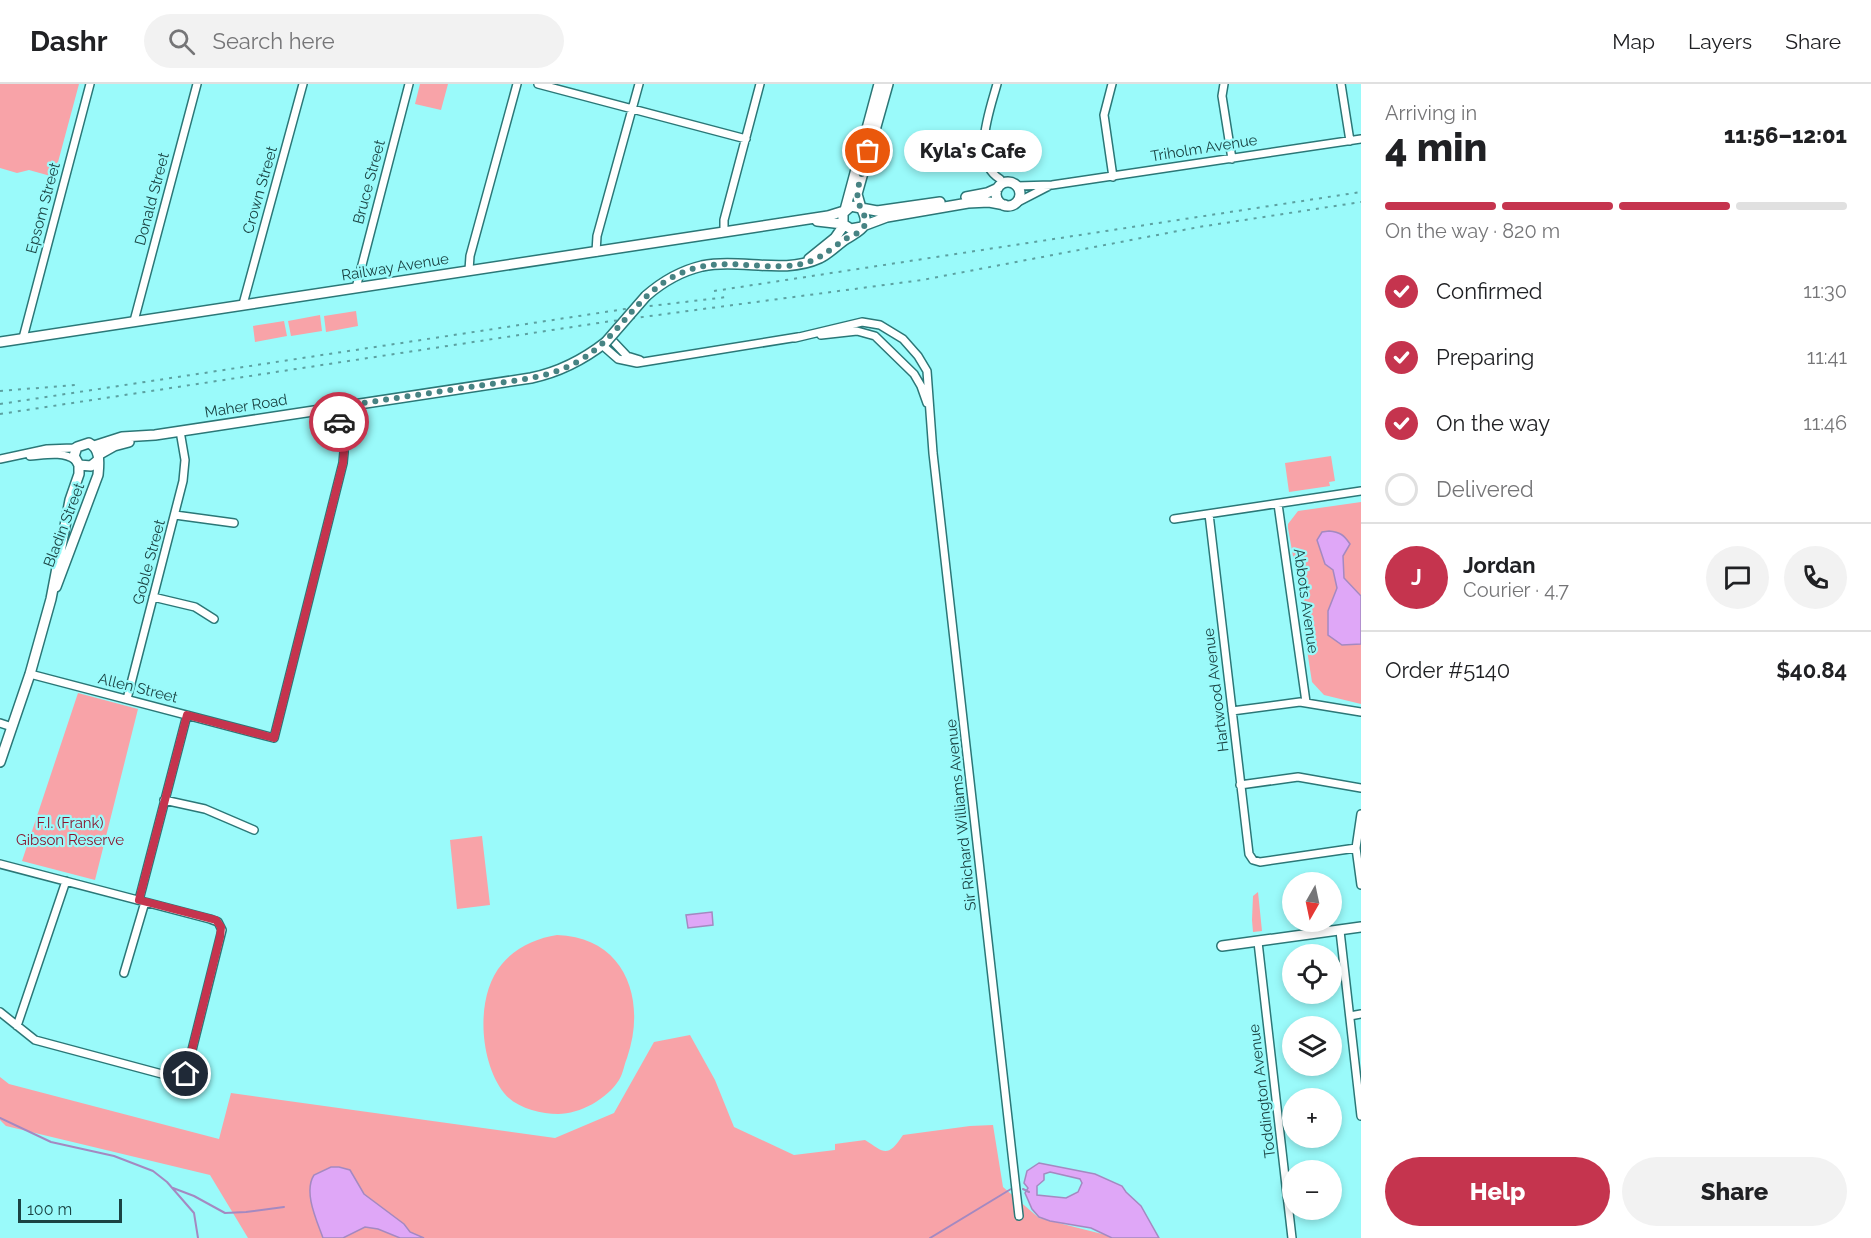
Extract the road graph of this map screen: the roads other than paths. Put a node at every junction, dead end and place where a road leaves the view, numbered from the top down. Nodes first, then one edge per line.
1 (90, 84) edge
2 (197, 84) edge
3 (303, 84) edge
4 (409, 84) edge
5 (517, 84) edge
6 (538, 84) edge
7 (639, 84) edge
8 (760, 84) edge
9 (997, 84) edge
10 (1112, 84) edge
11 (1224, 84) edge
12 (1341, 84) edge
13 (883, 85) edge
14 (632, 110) junction
15 (746, 139) junction
16 (1361, 139) edge
17 (1350, 141) junction
18 (864, 152) junction
19 (1232, 159) junction
20 (1113, 177) junction
21 (999, 184) junction
22 (1052, 185) junction
23 (1016, 186) junction
24 (1010, 205) junction
25 (861, 208) junction
26 (845, 211) junction
27 (794, 221) junction
28 (844, 225) junction
29 (863, 227) junction
30 (724, 232) junction
31 (596, 252) junction
32 (805, 262) junction
33 (469, 270) junction
34 (356, 288) junction
35 (243, 304) junction
36 (134, 321) junction
37 (23, 338) junction
38 (795, 338) junction
39 (607, 341) junction
40 (0, 342) edge
41 (908, 344) junction
42 (896, 355) junction
43 (652, 360) junction
44 (337, 407) junction
45 (929, 411) junction
46 (180, 431) junction
47 (77, 447) junction
48 (97, 454) junction
49 (19, 456) junction
50 (0, 459) edge
51 (77, 463) junction
52 (1361, 491) edge
53 (1278, 504) junction
54 (1209, 514) junction
55 (175, 515) junction
56 (1174, 519) dead end
57 (234, 523) dead end
58 (153, 597) junction
59 (51, 599) junction
60 (214, 620) dead end
61 (30, 674) junction
62 (127, 699) junction
63 (1306, 702) junction
64 (1232, 711) junction
65 (1361, 712) edge
66 (187, 715) junction
67 (0, 723) edge
68 (12, 727) junction
69 (0, 762) edge
70 (1240, 785) junction
71 (1361, 788) edge
72 (164, 800) junction
73 (1361, 814) edge
74 (254, 830) dead end
75 (1356, 848) junction
76 (0, 864) edge
77 (66, 881) junction
78 (1361, 885) edge
79 (142, 901) junction
80 (1361, 927) edge
81 (1342, 931) edge
82 (1333, 932) edge
83 (1340, 932) edge
84 (1258, 942) junction
85 (1222, 946) dead end
86 (124, 973) dead end
87 (0, 1012) edge
88 (1361, 1014) edge
89 (1350, 1016) junction
90 (17, 1026) junction
91 (1360, 1097) edge
92 (1361, 1116) edge
93 (1019, 1216) dead end
94 (1292, 1238) edge

1 - 37 street, Epsom Street
2 - 36 street, Donald Street
3 - 35 street, Crown Street
4 - 34 street, Bruce Street
5 - 33 street
6 - 14 street
7 - 14 street
8 - 15 street
9 - 21 street
10 - 20 street
11 - 19 street
12 - 17 street
13 - 18 street
14 - 15 street
14 - 31 street
15 - 30 street
16 - 17 street, Triholm Avenue
17 - 19 street, Triholm Avenue
18 - 25 street
18 - 26 street
19 - 20 street, Triholm Avenue
20 - 22 street, Triholm Avenue
21 - 23 street
21 - 24 street
21 - 25 street
22 - 23 street, Triholm Avenue
22 - 24 street, Triholm Avenue
23 - 24 street
24 - 29 street
25 - 26 street
25 - 29 street
26 - 27 street, Railway Avenue
26 - 28 street
27 - 28 street, Railway Avenue
27 - 30 street, Railway Avenue
28 - 29 street
28 - 32 street
29 - 32 street, Maher Road
30 - 31 street, Railway Avenue
31 - 33 street, Railway Avenue
32 - 39 street, Maher Road, bridge
33 - 34 street, Railway Avenue
34 - 35 street, Railway Avenue
35 - 36 street, Railway Avenue
36 - 37 street, Railway Avenue
37 - 40 street, Railway Avenue
38 - 41 street, Sir Richard Williams Avenue
38 - 42 street, Sir Richard Williams Avenue
38 - 43 street, Sir Richard Williams Avenue
39 - 43 street, Sir Richard Williams Avenue
39 - 43 street, Sir Richard Williams Avenue
39 - 44 street, Maher Road
41 - 42 street
41 - 45 street, Sir Richard Williams Avenue
42 - 45 street, Sir Richard Williams Avenue
44 - 46 street, Maher Road
44 - 66 street, Allen Street
45 - 93 street, Sir Richard Williams Avenue
46 - 48 street, Maher Road
46 - 55 street, Goble Street
47 - 48 street
47 - 49 street
47 - 51 street
48 - 51 street
48 - 59 street, Bladin Street
49 - 50 street
49 - 51 street
51 - 59 street, Bladin Street
52 - 53 street
53 - 54 street
53 - 63 street, Abbots Avenue
54 - 56 street
54 - 64 street, Hartwood Avenue
55 - 57 street
55 - 58 street, Goble Street
58 - 60 street
58 - 62 street, Goble Street
59 - 61 street, Bladin Street
61 - 62 street, Allen Street
61 - 68 street, Bladin Street
62 - 66 street, Allen Street
63 - 64 street
63 - 65 street
64 - 70 street, Hartwood Avenue
66 - 72 street
67 - 68 street
68 - 69 street, Bladin Street
70 - 71 street
70 - 75 street, Hartwood Avenue
72 - 74 street
72 - 79 street
73 - 75 street
75 - 78 street
76 - 77 street
77 - 79 street
77 - 90 street
79 - 86 street
79 - 90 street
80 - 81 street
82 - 84 street
83 - 89 street
84 - 85 street
84 - 94 street, Toddington Avenue
87 - 90 street
88 - 89 street
89 - 91 street
91 - 92 street

